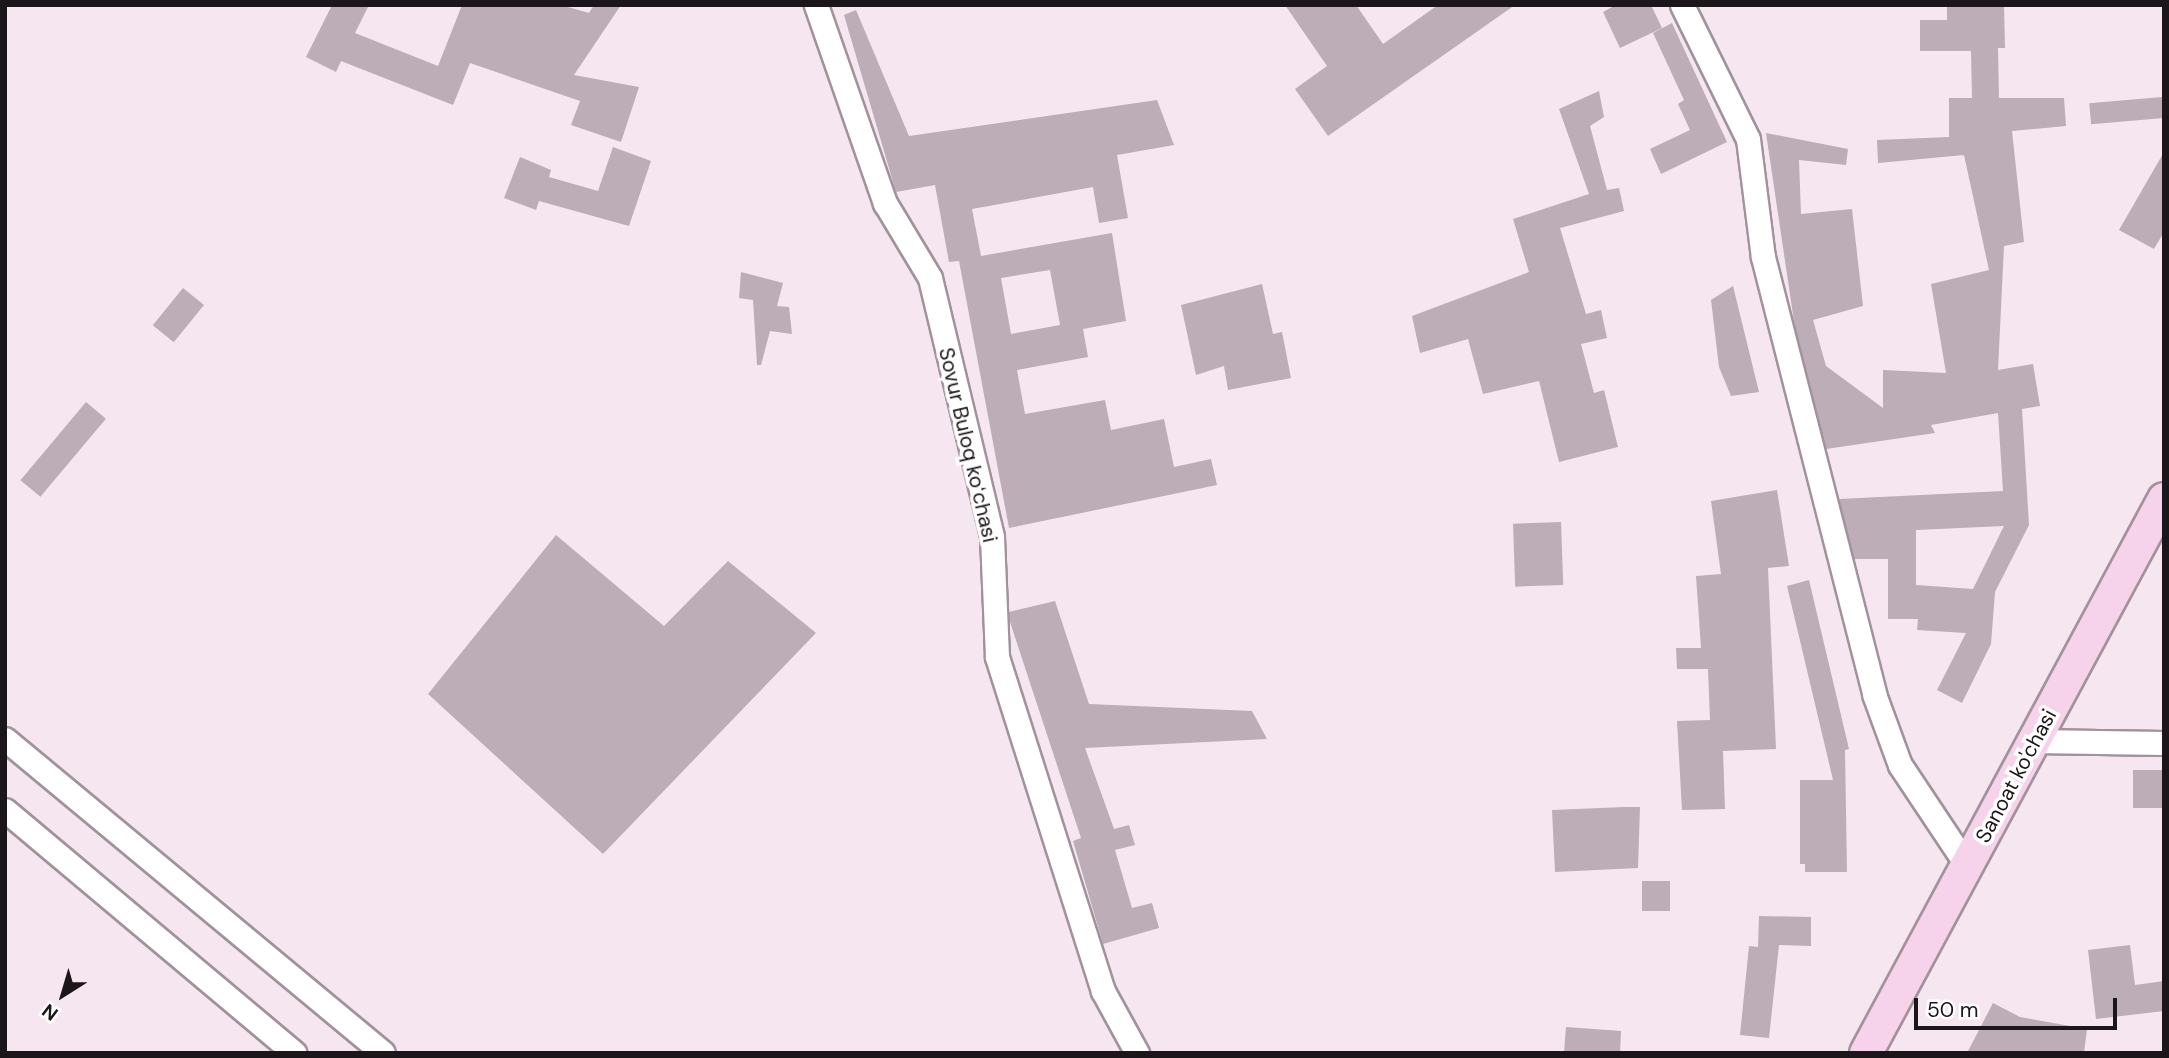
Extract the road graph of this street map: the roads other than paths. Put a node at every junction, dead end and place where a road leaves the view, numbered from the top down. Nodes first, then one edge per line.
1 (816, 5) edge
2 (1682, 5) edge
3 (2164, 499) edge
4 (5, 739) edge
5 (2034, 741) junction
6 (2164, 743) edge
7 (5, 810) edge
8 (1968, 867) junction
9 (295, 1053) edge
10 (383, 1053) edge
11 (1137, 1053) edge
12 (1866, 1053) edge

1 - 11 street, Sovur Buloq koʻchasi
2 - 8 street
3 - 5 main road, Sanoat ko'chasi
4 - 10 street
5 - 6 street
5 - 8 main road, Sanoat ko'chasi
7 - 9 street
8 - 12 main road, Sanoat ko'chasi

